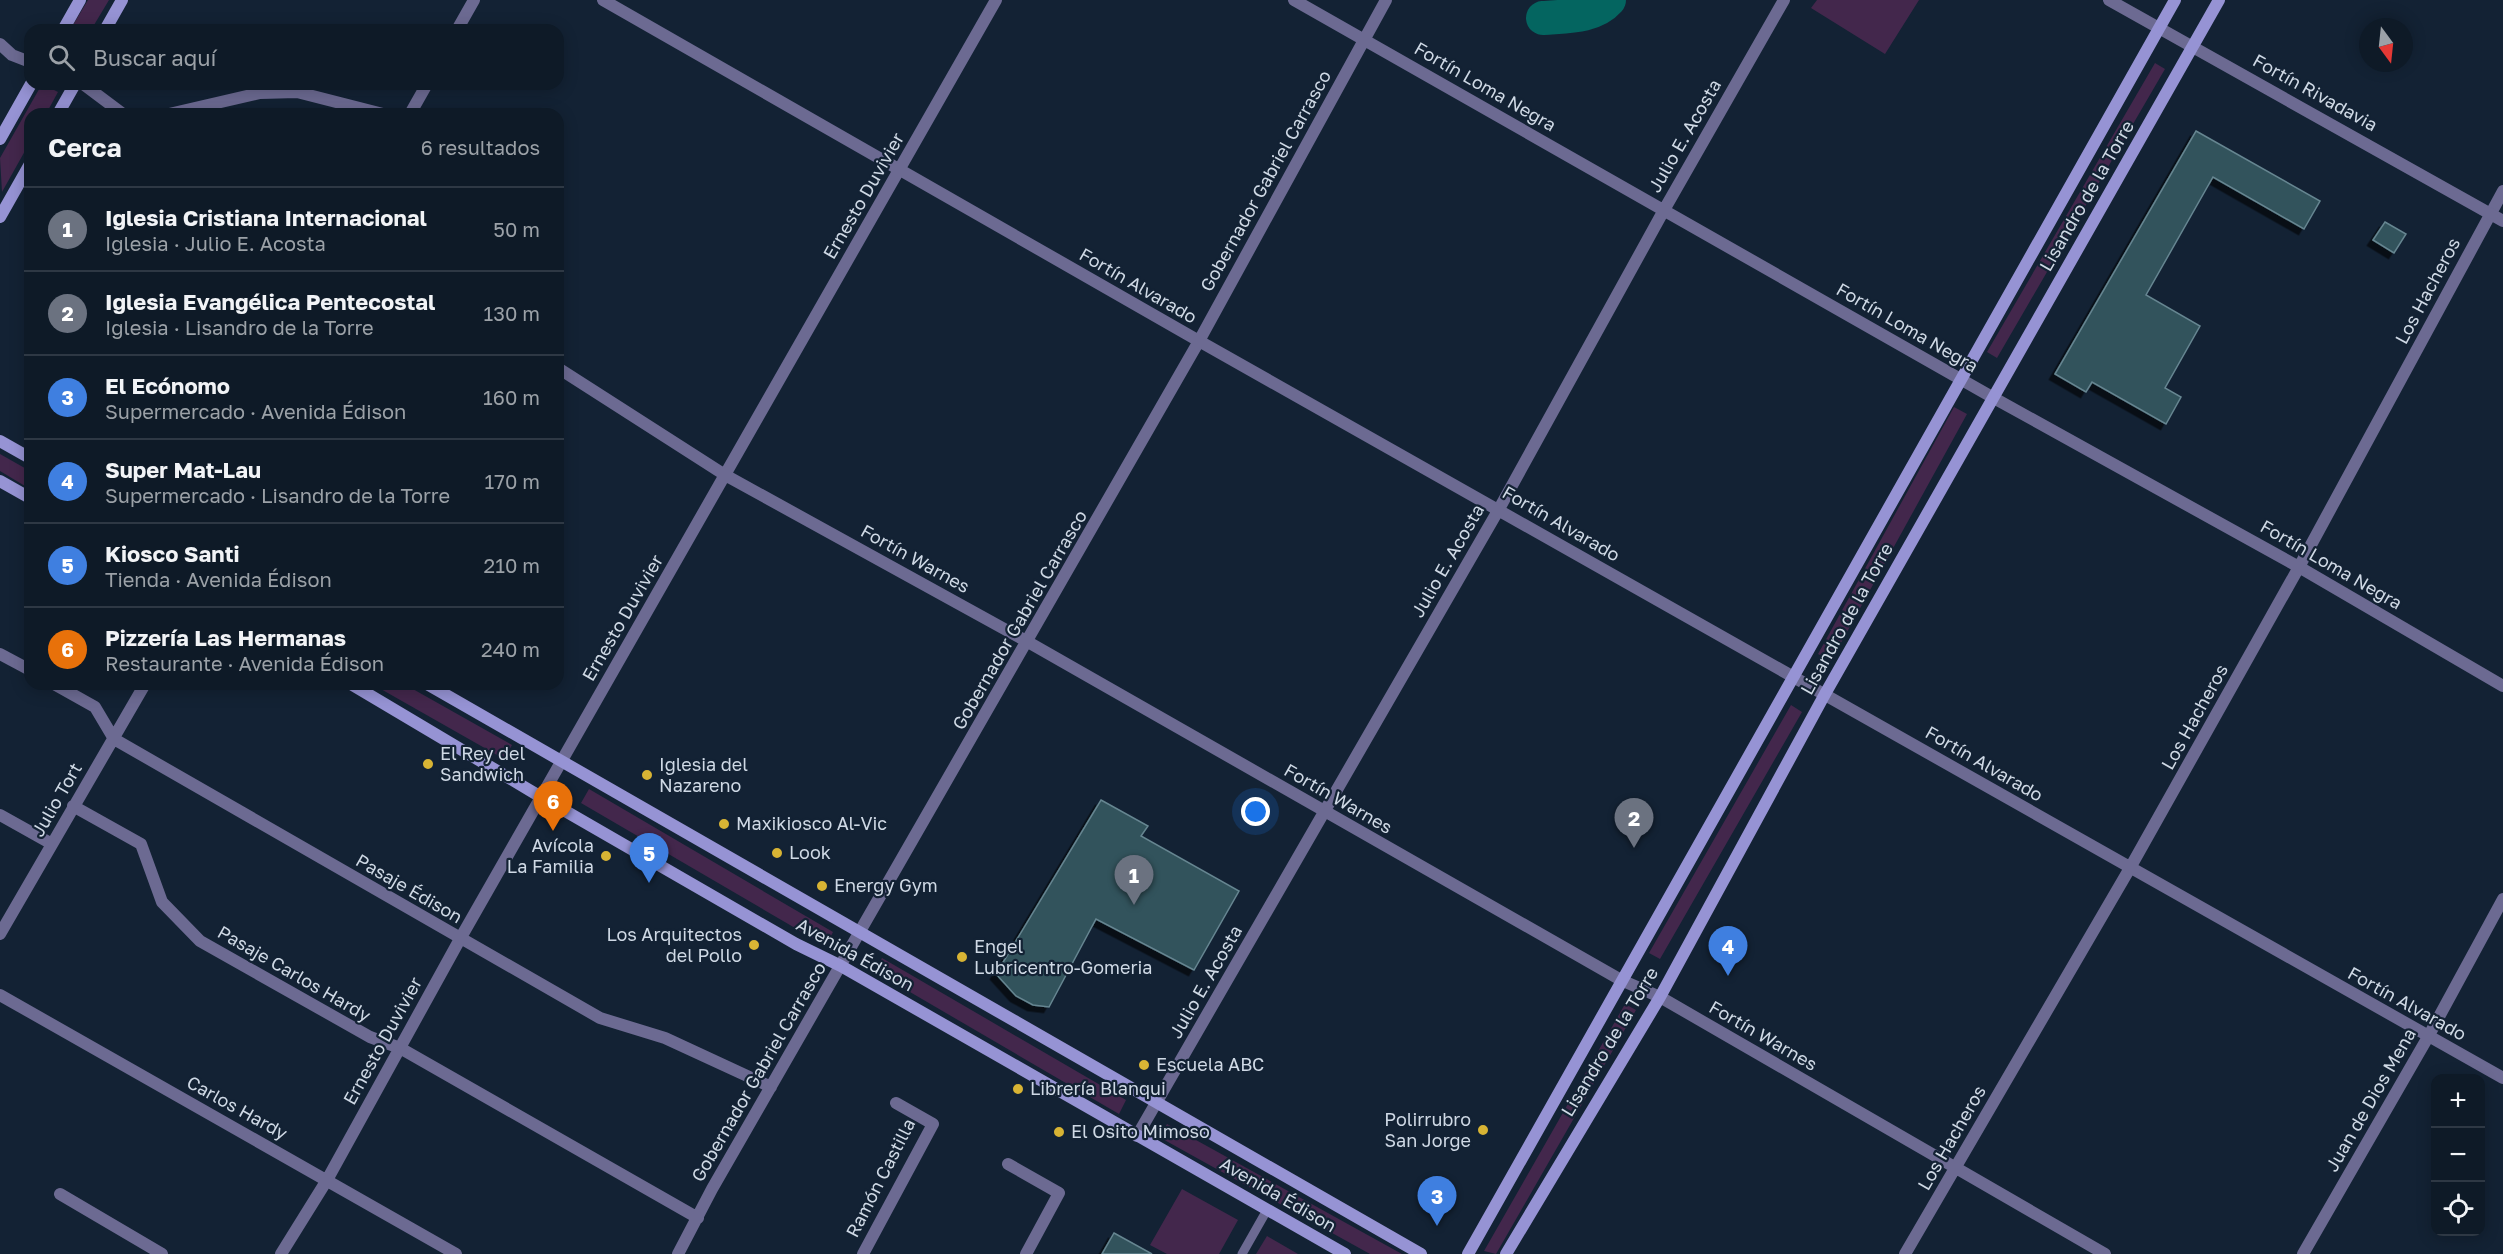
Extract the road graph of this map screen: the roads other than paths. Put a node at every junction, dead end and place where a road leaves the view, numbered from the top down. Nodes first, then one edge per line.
1 (80, 0) edge
2 (122, 0) edge
3 (474, 0) edge
4 (996, 0) edge
5 (1294, 0) edge
6 (1386, 0) edge
7 (1784, 0) edge
8 (2109, 0) edge
9 (2175, 0) edge
10 (2218, 0) edge
11 (611, 2) edge
12 (66, 24) edge
13 (108, 24) edge
14 (460, 24) edge
15 (2158, 29) junction
16 (1364, 39) junction
17 (0, 44) edge
18 (2193, 46) junction
19 (24, 60) edge
20 (28, 90) edge
21 (72, 90) edge
22 (91, 90) edge
23 (424, 90) edge
24 (61, 108) edge
25 (115, 108) edge
26 (195, 108) edge
27 (360, 108) edge
28 (413, 108) edge
29 (0, 139) edge
30 (901, 170) junction
31 (24, 175) edge
32 (2503, 191) edge
33 (1664, 210) junction
34 (2490, 214) junction
35 (1, 215) edge
36 (2503, 221) edge
37 (1199, 341) junction
38 (564, 372) edge
39 (1960, 379) junction
40 (1992, 397) junction
41 (0, 441) edge
42 (24, 455) edge
43 (725, 475) junction
44 (0, 481) edge
45 (24, 495) edge
46 (1499, 509) junction
47 (2300, 567) junction
48 (1028, 642) junction
49 (0, 654) edge
50 (24, 667) edge
51 (1794, 676) junction
52 (2503, 686) edge
53 (65, 690) edge
54 (142, 690) edge
55 (361, 690) edge
56 (438, 690) edge
57 (1825, 694) junction
58 (114, 739) junction
59 (563, 760) junction
60 (541, 797) junction
61 (73, 806) junction
62 (1324, 812) junction
63 (0, 815) edge
64 (52, 844) junction
65 (2130, 868) junction
66 (2503, 899) edge
67 (0, 934) edge
68 (861, 934) junction
69 (460, 939) junction
70 (841, 966) junction
71 (1621, 980) junction
72 (0, 995) edge
73 (1660, 996) junction
74 (2428, 1037) junction
75 (400, 1048) junction
76 (2503, 1078) edge
77 (771, 1087) junction
78 (1158, 1102) junction
79 (896, 1103) dead end
80 (1137, 1136) junction
81 (1008, 1164) dead end
82 (1954, 1168) junction
83 (327, 1180) junction
84 (60, 1194) dead end
85 (1267, 1210) junction
86 (698, 1218) junction
87 (162, 1254) edge
88 (281, 1254) edge
89 (456, 1254) edge
90 (678, 1254) edge
91 (863, 1254) edge
92 (1026, 1254) edge
93 (1242, 1254) edge
94 (1345, 1254) edge
95 (1421, 1254) edge
96 (1468, 1254) edge
97 (1506, 1254) edge
98 (1905, 1254) edge
99 (2104, 1254) edge
100 (2303, 1254) edge

1 - 12 main road
2 - 13 main road
3 - 14 street
4 - 30 street, Ernesto Duvivier
5 - 16 street, Fortín Loma Negra
6 - 16 street, Gobernador Gabriel Carrasco
7 - 33 street, Julio E. Acosta
8 - 15 street, Fortín Rivadavia
9 - 15 main road, Lisandro de la Torre
10 - 18 main road, Lisandro de la Torre
11 - 30 street, Fortín Alvarado
15 - 18 street, Fortín Rivadavia
15 - 39 main road, Lisandro de la Torre
16 - 33 street, Fortín Loma Negra
16 - 37 street, Gobernador Gabriel Carrasco
17 - 19 street
18 - 34 street, Fortín Rivadavia
18 - 40 main road, Lisandro de la Torre
20 - 29 main road
21 - 24 main road
22 - 25 street
23 - 28 street
26 - 27 street
30 - 37 street, Fortín Alvarado
30 - 43 street, Ernesto Duvivier
31 - 35 main road
32 - 34 street, Los Hacheros
33 - 39 street, Fortín Loma Negra
33 - 46 street, Julio E. Acosta
34 - 36 street, Fortín Rivadavia
34 - 47 street, Los Hacheros
37 - 46 street, Fortín Alvarado
37 - 48 street, Gobernador Gabriel Carrasco
38 - 43 street, Fortín Warnes
39 - 40 street, Fortín Loma Negra
39 - 51 main road, Lisandro de la Torre
40 - 47 street, Fortín Loma Negra
40 - 57 main road, Lisandro de la Torre
41 - 42 main road
43 - 48 street, Fortín Warnes
43 - 59 street, Ernesto Duvivier
44 - 45 main road
46 - 51 street, Fortín Alvarado
46 - 62 street, Julio E. Acosta
47 - 52 street, Fortín Loma Negra
47 - 65 street, Los Hacheros
48 - 62 street, Fortín Warnes
48 - 68 street, Gobernador Gabriel Carrasco
49 - 50 street
51 - 57 street, Fortín Alvarado
51 - 71 main road, Lisandro de la Torre
53 - 58 street, Pasaje Édison
54 - 58 street, Julio Tort
55 - 60 main road, Avenida Édison
56 - 59 main road, Avenida Édison
57 - 65 street, Fortín Alvarado
57 - 73 main road, Lisandro de la Torre
58 - 61 street, Julio Tort
58 - 69 street, Pasaje Édison
59 - 60 street, Ernesto Duvivier
59 - 68 main road, Avenida Édison
60 - 69 street, Ernesto Duvivier
60 - 70 main road, Avenida Édison
61 - 64 street, Julio Tort
61 - 75 street, Pasaje Carlos Hardy
62 - 71 street, Fortín Warnes
62 - 78 street, Julio E. Acosta
63 - 64 street
64 - 67 street, Julio Tort
65 - 74 street, Fortín Alvarado
65 - 82 street, Los Hacheros
66 - 74 street, Juan de Dios Mena
68 - 70 street, Gobernador Gabriel Carrasco
68 - 78 main road, Avenida Édison
69 - 75 street, Ernesto Duvivier
69 - 77 street, Pasaje Édison
70 - 77 street, Gobernador Gabriel Carrasco
70 - 80 main road, Avenida Édison
71 - 73 street, Fortín Warnes
71 - 96 main road, Lisandro de la Torre
72 - 83 street, Carlos Hardy
73 - 82 street, Fortín Warnes
73 - 97 main road, Lisandro de la Torre
74 - 76 street, Fortín Alvarado
74 - 100 street, Juan de Dios Mena
75 - 83 street, Ernesto Duvivier
75 - 86 street, Pasaje Carlos Hardy
77 - 86 street, Gobernador Gabriel Carrasco
78 - 80 street, Julio E. Acosta
78 - 95 main road, Avenida Édison
79 - 91 street, Ramón Castilla
80 - 85 main road, Avenida Édison
81 - 92 street
82 - 98 street, Los Hacheros
82 - 99 street, Fortín Warnes
83 - 88 street, Ernesto Duvivier
83 - 89 street, Carlos Hardy
84 - 87 street
85 - 93 lane
85 - 94 main road, Avenida Édison
86 - 90 street, Gobernador Gabriel Carrasco

